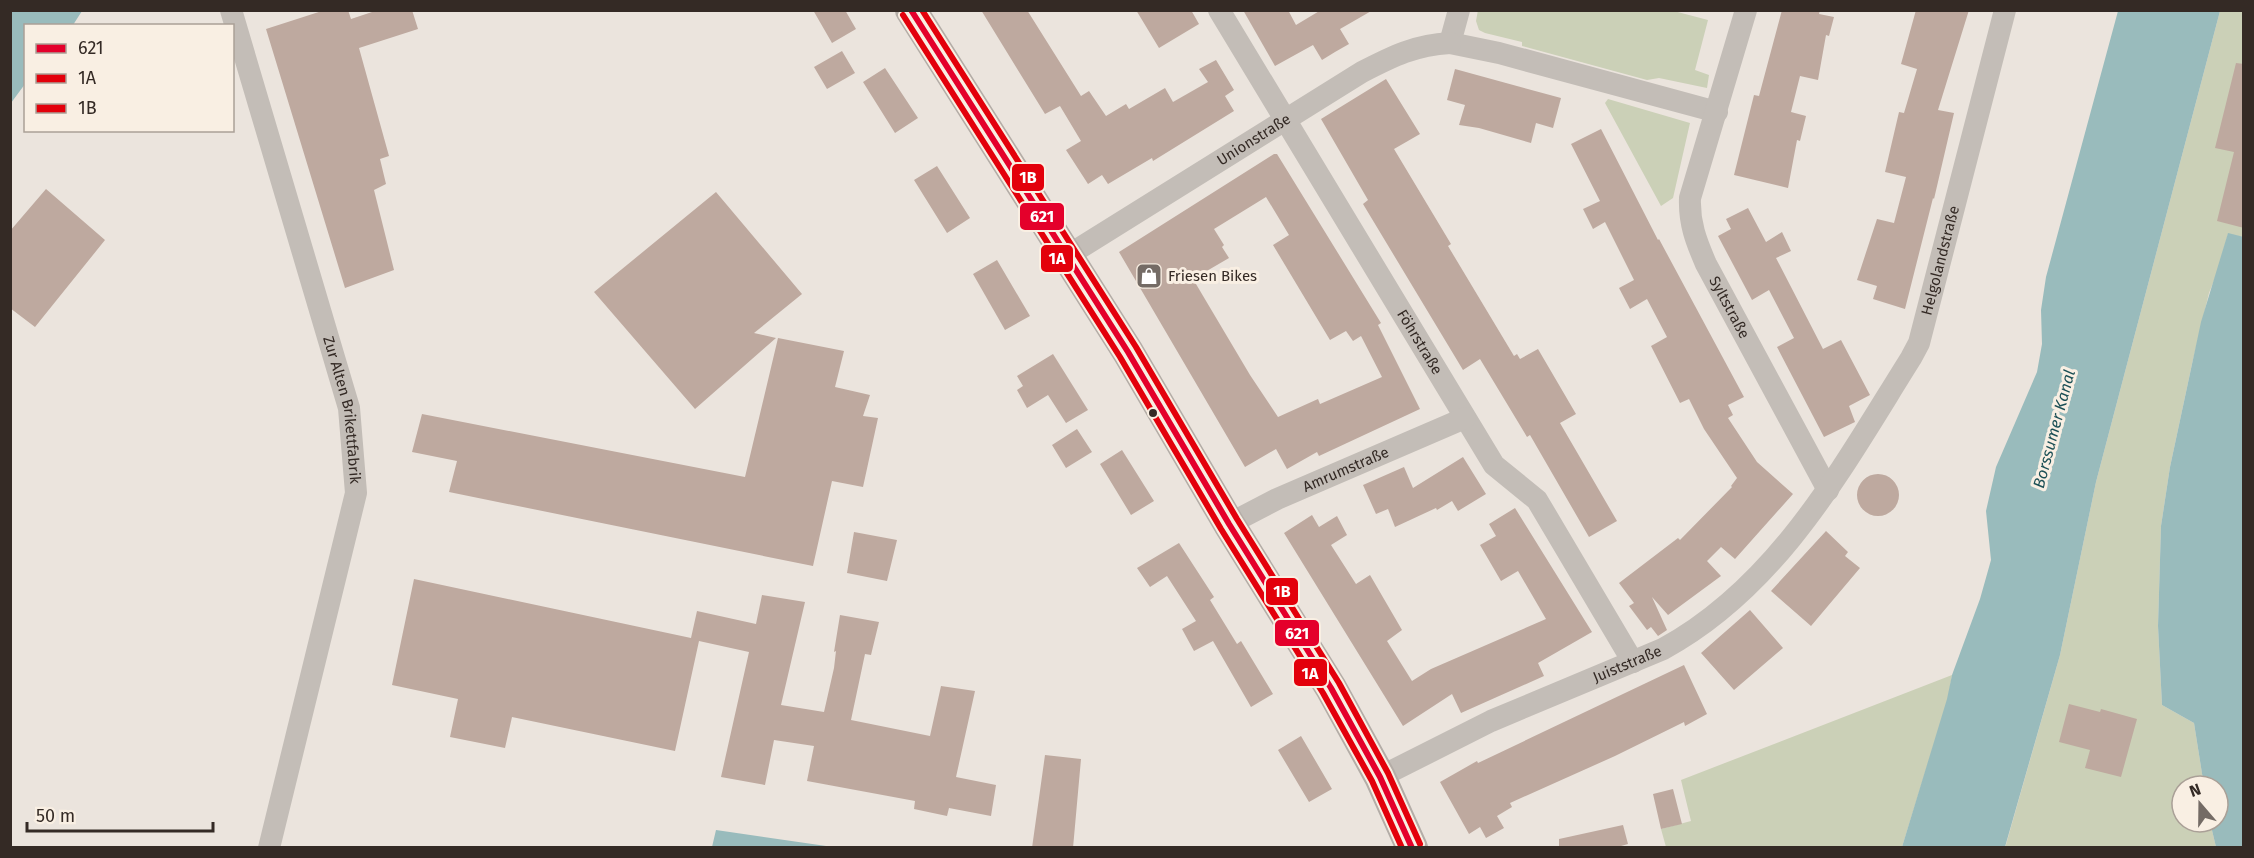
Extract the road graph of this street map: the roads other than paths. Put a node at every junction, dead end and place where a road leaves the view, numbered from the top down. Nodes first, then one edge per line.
1 (231, 10) edge
2 (911, 10) edge
3 (1219, 10) edge
4 (1459, 10) edge
5 (1746, 10) edge
6 (2005, 10) edge
7 (1450, 43) junction
8 (1717, 112) junction
9 (1283, 120) junction
10 (1067, 256) junction
11 (1465, 418) junction
12 (1828, 490) junction
13 (1229, 524) junction
14 (1634, 662) junction
15 (1380, 777) junction
16 (269, 848) edge
17 (1412, 848) edge

1 - 16 street, Zur Alten Brikettfabrik
2 - 10 main road
3 - 9 street, Föhrstraße
4 - 7 street
5 - 8 street, Syltstraße
6 - 12 street, Helgolandstraße
7 - 8 street, Unionstraße
7 - 9 street, Unionstraße
8 - 12 street, Syltstraße
9 - 10 street, Unionstraße
9 - 11 street, Föhrstraße
10 - 13 main road
11 - 13 street, Amrumstraße
11 - 14 street, Föhrstraße
12 - 14 street, Juiststraße
13 - 15 main road
14 - 15 street, Juiststraße
15 - 17 main road

